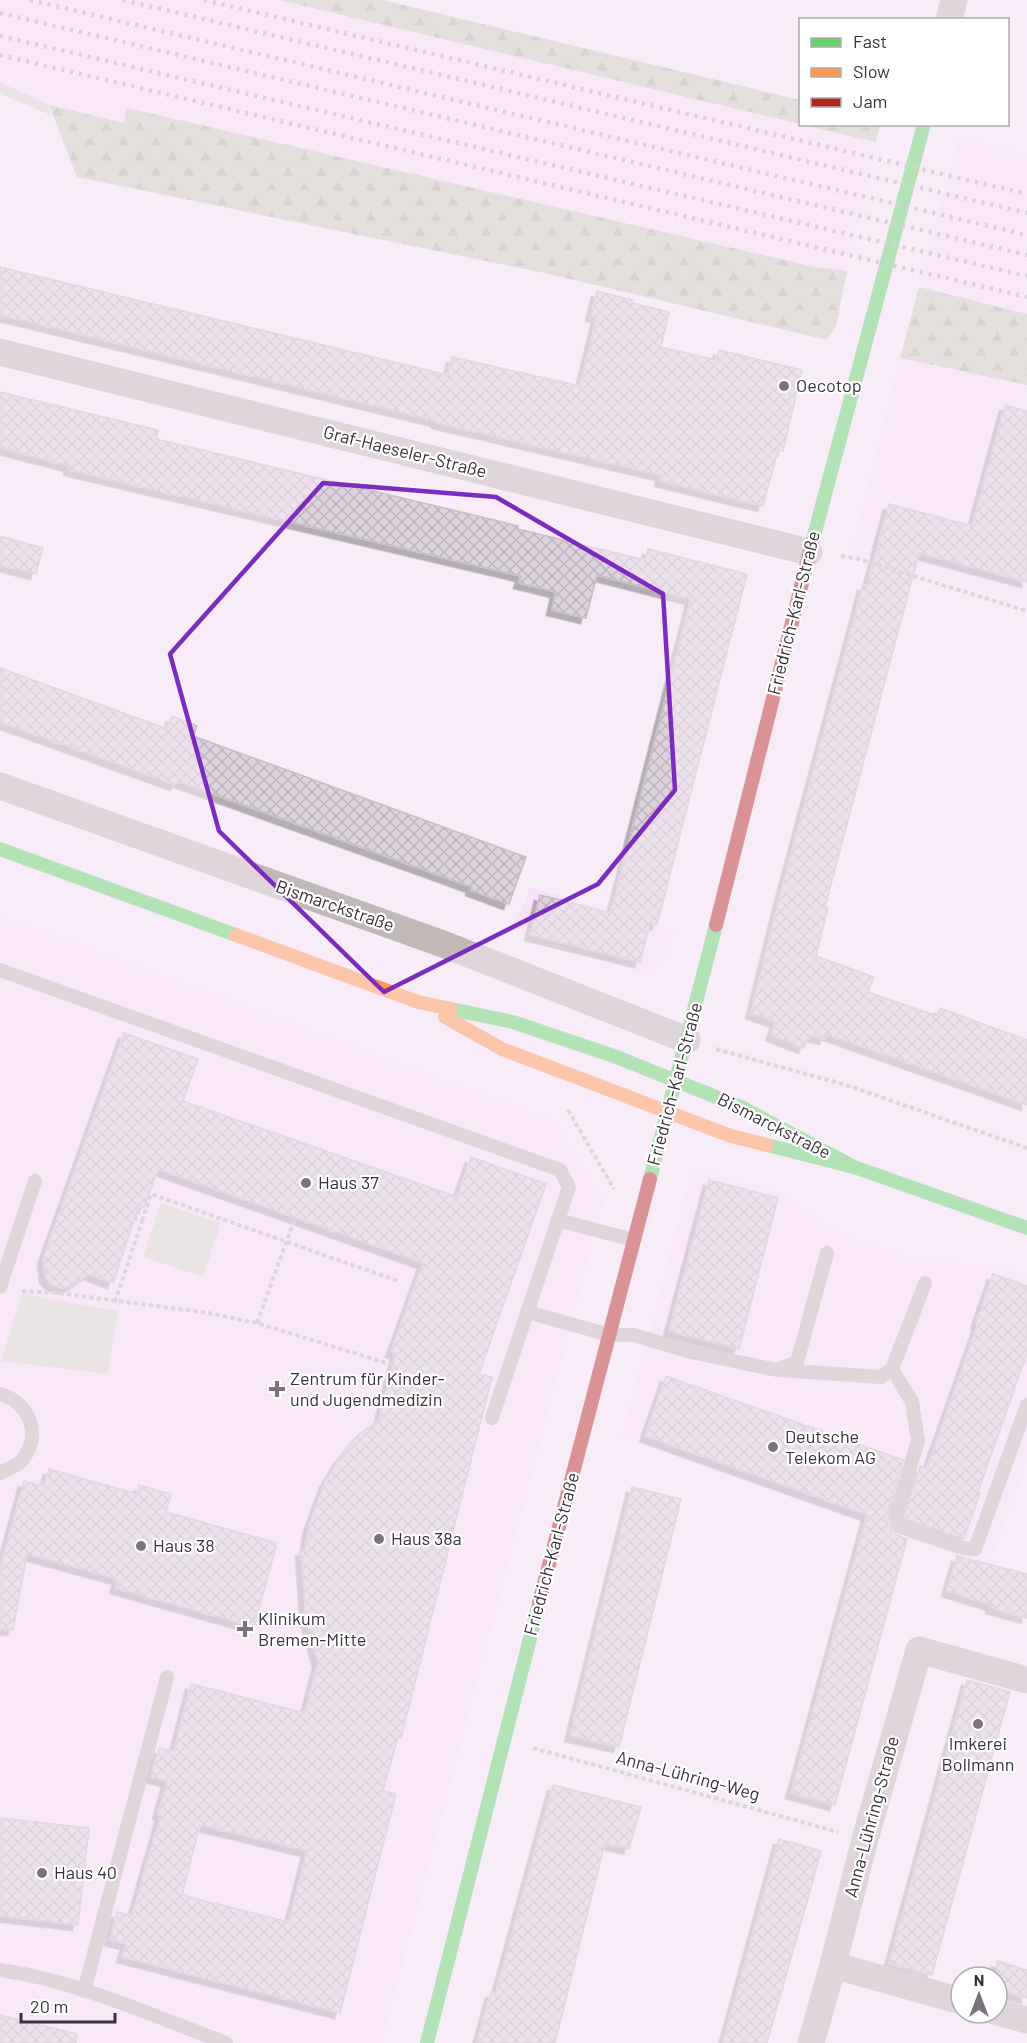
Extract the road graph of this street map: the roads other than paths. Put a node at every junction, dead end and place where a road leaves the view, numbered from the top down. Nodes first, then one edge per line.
1 (954, 0) edge
2 (950, 18) edge
3 (923, 126) edge
4 (0, 352) edge
5 (809, 552) junction
6 (0, 786) edge
7 (0, 849) edge
8 (0, 970) edge
9 (418, 1002) junction
10 (677, 1036) junction
11 (676, 1080) junction
12 (668, 1113) junction
13 (854, 1167) junction
14 (35, 1181) dead end
15 (558, 1220) junction
16 (1027, 1228) edge
17 (634, 1240) junction
18 (827, 1253) dead end
19 (924, 1283) dead end
20 (6, 1289) edge
21 (527, 1312) junction
22 (609, 1335) junction
23 (892, 1369) junction
24 (777, 1370) junction
25 (0, 1394) edge
26 (1027, 1405) edge
27 (492, 1418) dead end
28 (0, 1473) edge
29 (166, 1677) dead end
30 (1027, 1680) edge
31 (833, 1965) junction
32 (0, 1970) edge
33 (84, 1991) junction
34 (949, 1998) edge
35 (1009, 2015) edge
36 (1027, 2020) edge
37 (226, 2043) edge
38 (427, 2043) edge
39 (811, 2043) edge

1 - 2 street
3 - 5 street, Friedrich-Karl-Straße
4 - 5 street, Graf-Haeseler-Straße
5 - 10 street, Friedrich-Karl-Straße
6 - 10 street, Bismarckstraße
7 - 9 street, Bismarckstraße
8 - 15 lane
9 - 11 street, Bismarckstraße
9 - 12 street, Bismarckstraße
10 - 11 street, Friedrich-Karl-Straße
11 - 12 street, Friedrich-Karl-Straße
11 - 13 street, Bismarckstraße
12 - 13 street, Bismarckstraße
12 - 17 street, Friedrich-Karl-Straße
13 - 16 street, Bismarckstraße
14 - 20 lane
15 - 17 lane
15 - 21 lane
17 - 22 street, Friedrich-Karl-Straße
18 - 24 lane
19 - 23 lane
21 - 22 lane
21 - 27 lane
22 - 24 lane
22 - 38 street, Friedrich-Karl-Straße
23 - 24 lane
23 - 26 lane
25 - 28 lane
29 - 33 lane
30 - 31 street, Anna-Lühring-Straße
31 - 34 street
31 - 39 street, Anna-Lühring-Straße
32 - 33 lane
33 - 37 lane
35 - 36 street

